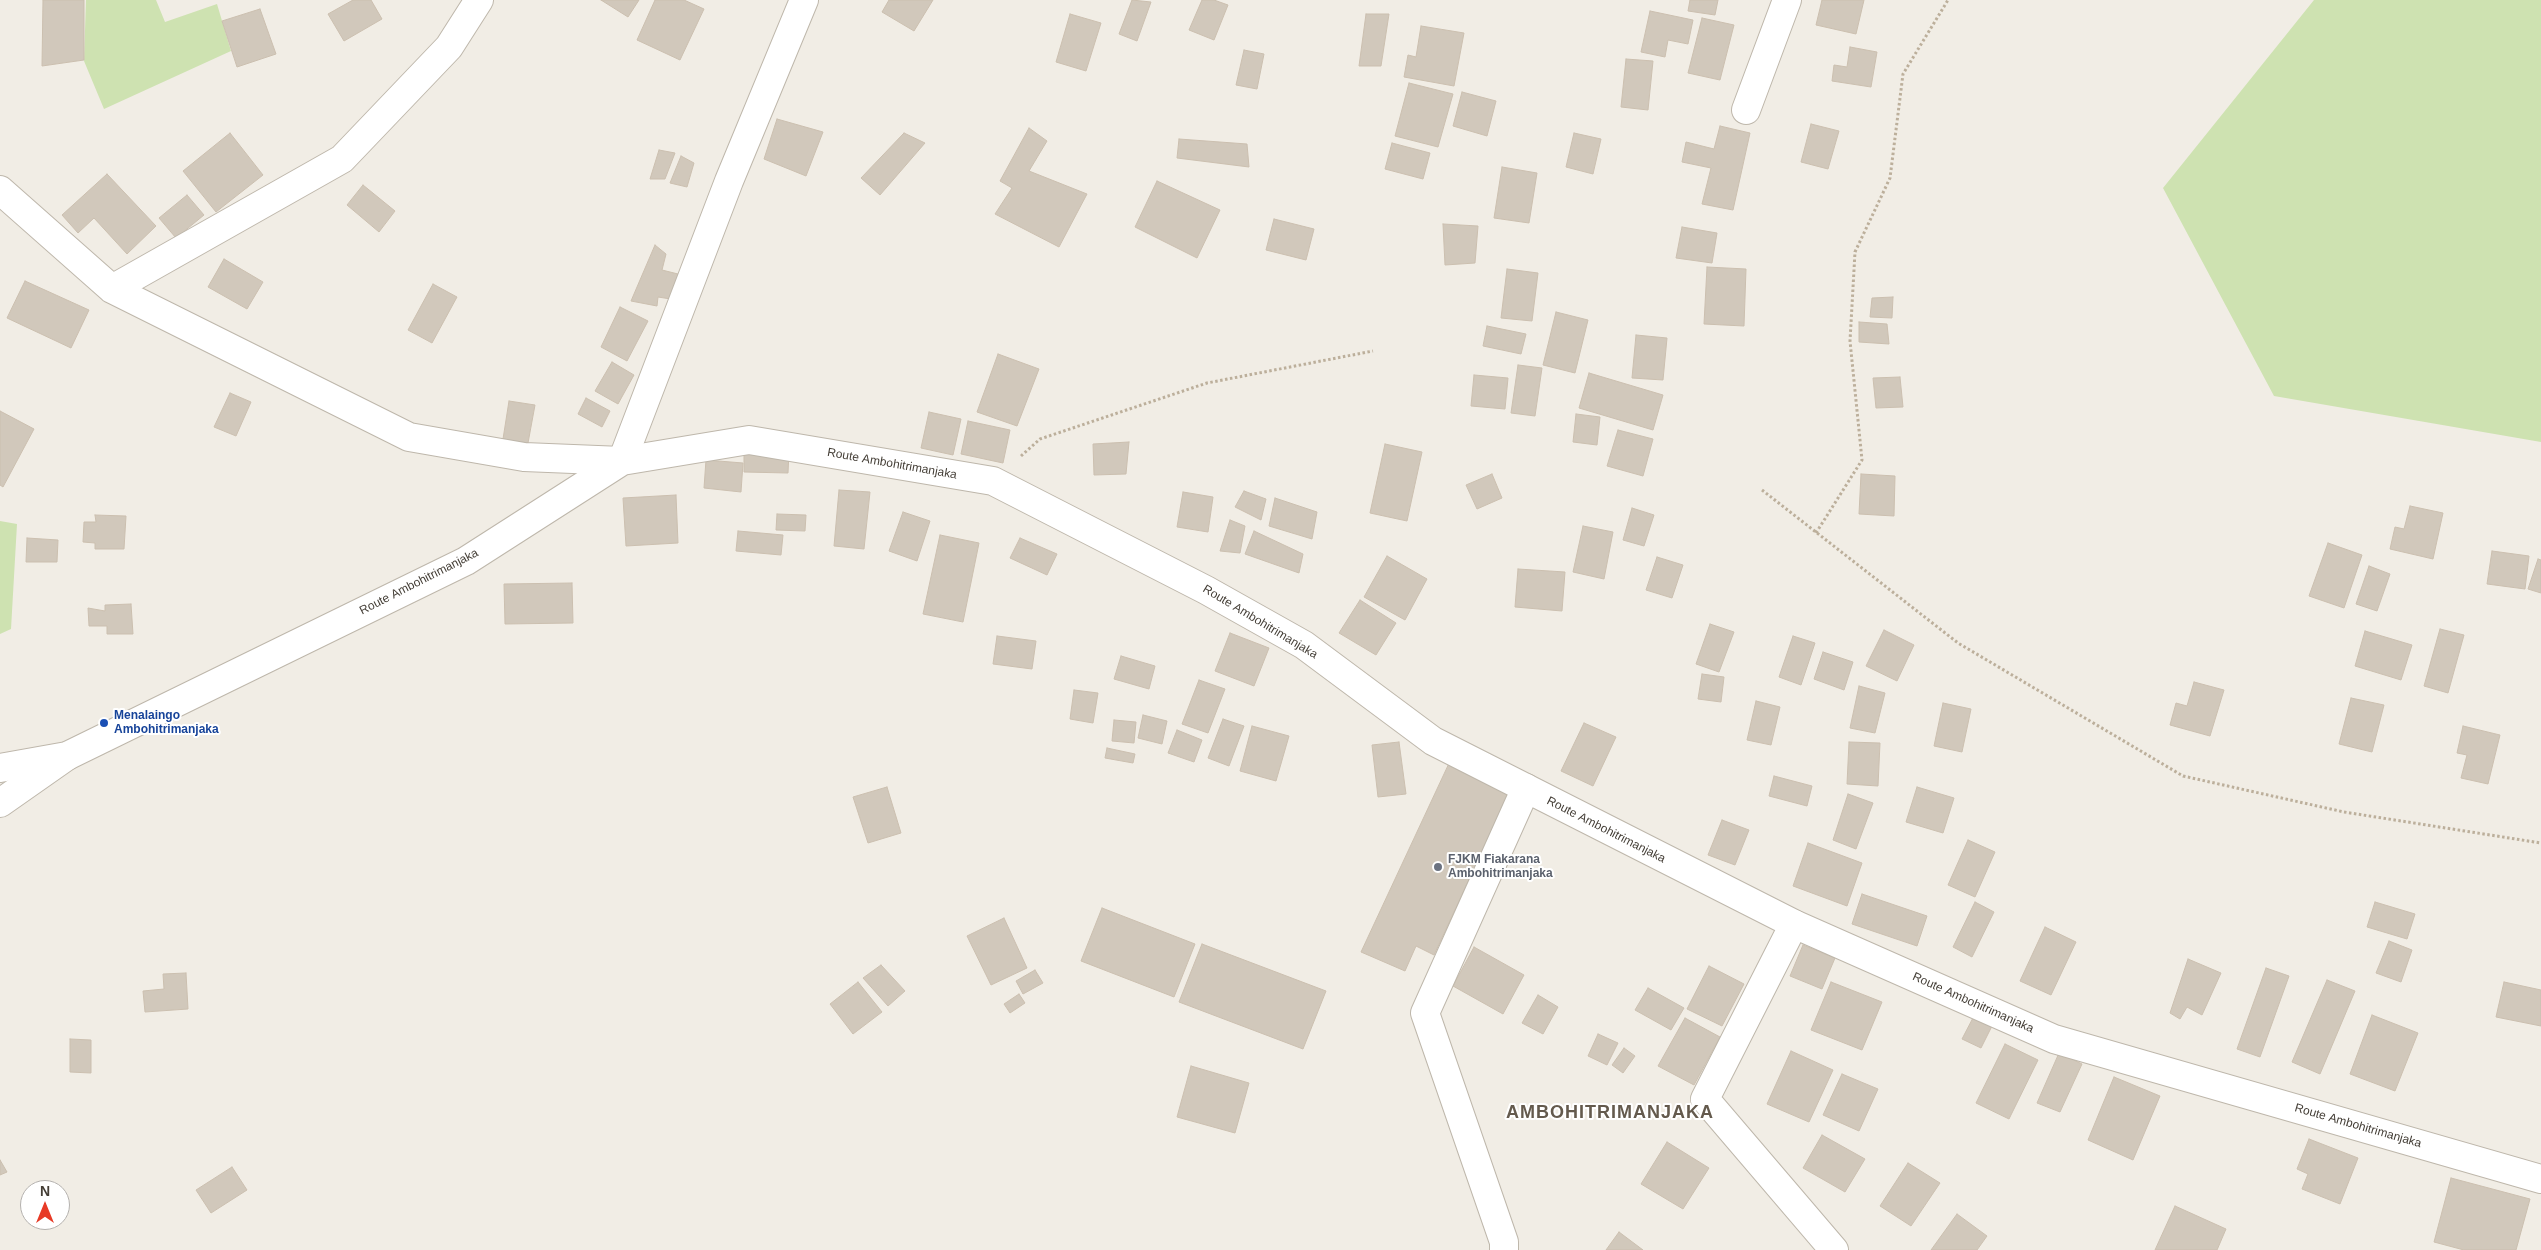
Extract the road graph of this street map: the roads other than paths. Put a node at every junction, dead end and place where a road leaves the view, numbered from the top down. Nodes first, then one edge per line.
1 (479, 0) edge
2 (804, 0) edge
3 (1787, 0) edge
4 (1746, 110) dead end
5 (0, 190) edge
6 (112, 289) junction
7 (622, 461) junction
8 (67, 756) junction
9 (0, 768) edge
10 (1526, 788) junction
11 (0, 803) edge
12 (1794, 924) junction
13 (2541, 1179) edge
14 (1504, 1250) edge
15 (1834, 1250) edge

1 - 6 street
2 - 7 street
3 - 4 street
5 - 6 street
6 - 7 street
7 - 8 street, Route Ambohitrimanjaka
7 - 10 street, Route Ambohitrimanjaka
8 - 9 street, Route Ambohitrimanjaka
8 - 11 street
10 - 12 street, Route Ambohitrimanjaka
10 - 14 street
12 - 13 street, Route Ambohitrimanjaka
12 - 15 street

